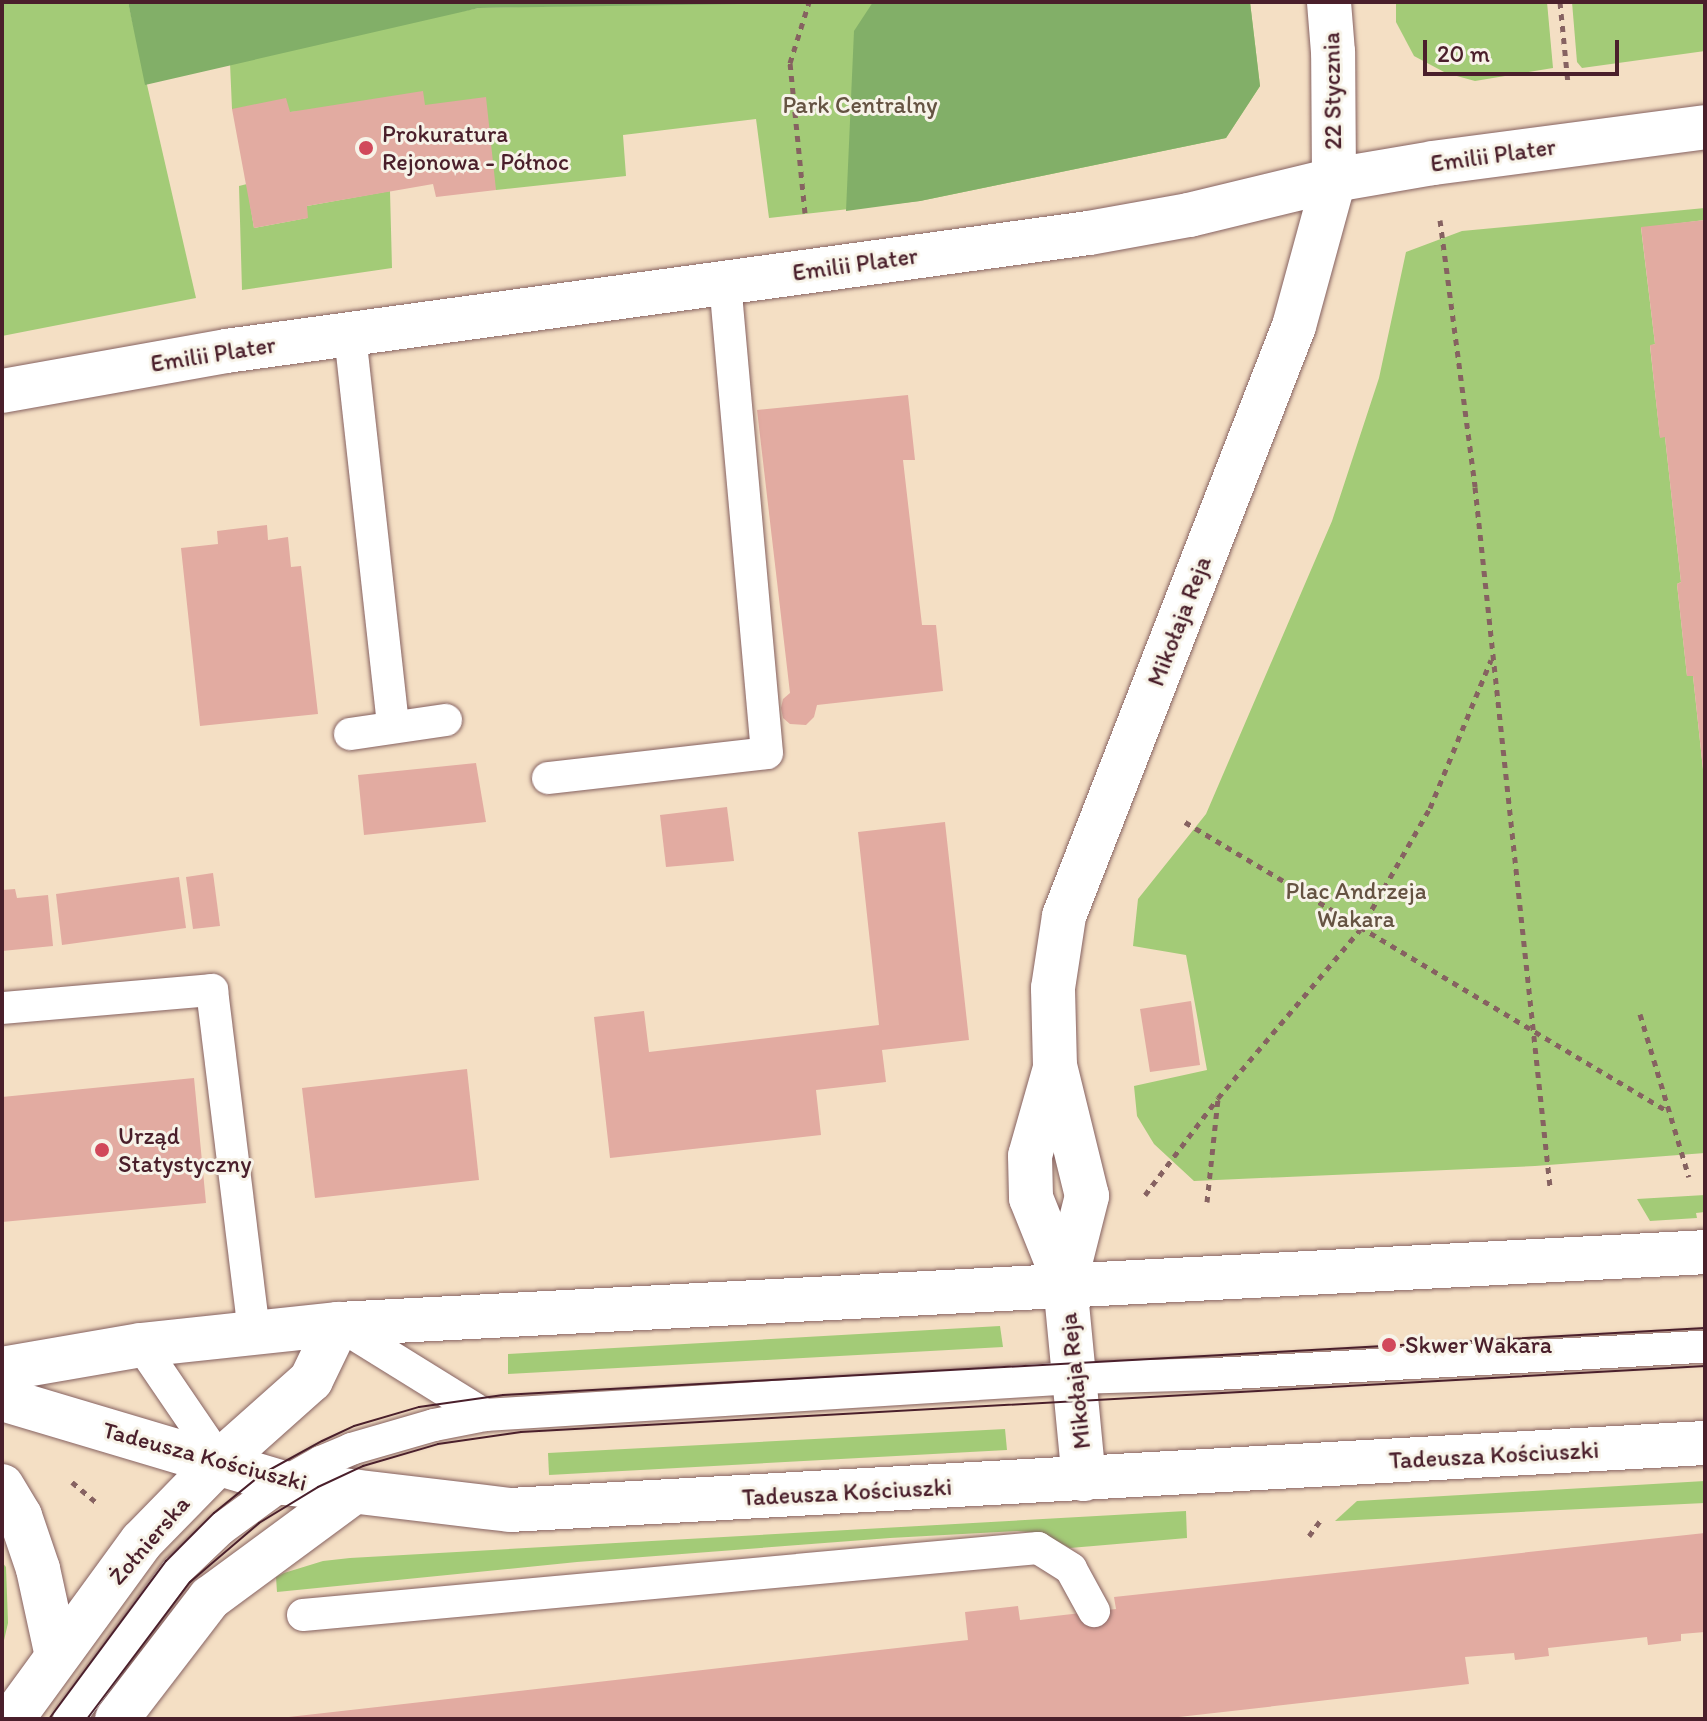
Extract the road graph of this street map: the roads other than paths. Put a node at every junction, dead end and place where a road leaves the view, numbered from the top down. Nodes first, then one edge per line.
1 (1329, 2) edge
2 (1705, 127) edge
3 (1334, 180) junction
4 (725, 282) junction
5 (350, 335) junction
6 (2, 391) edge
7 (446, 720) dead end
8 (393, 727) junction
9 (350, 734) dead end
10 (548, 778) dead end
11 (2, 1008) edge
12 (1705, 1252) edge
13 (1065, 1283) junction
14 (338, 1324) junction
15 (254, 1330) junction
16 (141, 1345) junction
17 (1705, 1347) edge
18 (2, 1369) edge
19 (1074, 1378) junction
20 (2, 1399) edge
21 (485, 1415) junction
22 (1705, 1443) edge
23 (220, 1461) junction
24 (1084, 1479) junction
25 (284, 1483) junction
26 (2, 1486) edge
27 (355, 1491) junction
28 (1094, 1611) dead end
29 (303, 1615) dead end
30 (57, 1656) junction
31 (12, 1719) edge
32 (69, 1719) edge
33 (117, 1719) edge

1 - 3 street, 22 Stycznia
2 - 3 street, Emilii Plater
3 - 4 street, Emilii Plater
3 - 13 street, Mikołaja Reja
4 - 5 street, Emilii Plater
4 - 10 lane
5 - 6 street, Emilii Plater
5 - 8 lane
7 - 8 lane
8 - 9 lane
11 - 15 lane
12 - 13 street
13 - 14 street
13 - 19 street, Mikołaja Reja
14 - 15 street
14 - 21 lane
14 - 23 street, Żołnierska
15 - 16 street
16 - 18 street
16 - 23 lane
17 - 19 lane
19 - 21 lane
19 - 24 street, Mikołaja Reja
20 - 23 street, Tadeusza Kościuszki
21 - 25 lane
22 - 24 street, Tadeusza Kościuszki
23 - 25 street, Tadeusza Kościuszki
23 - 30 street, Żołnierska
24 - 27 street, Tadeusza Kościuszki
25 - 27 street, Tadeusza Kościuszki
25 - 32 lane
26 - 30 street
27 - 33 street
28 - 29 lane
30 - 31 street, Żołnierska

